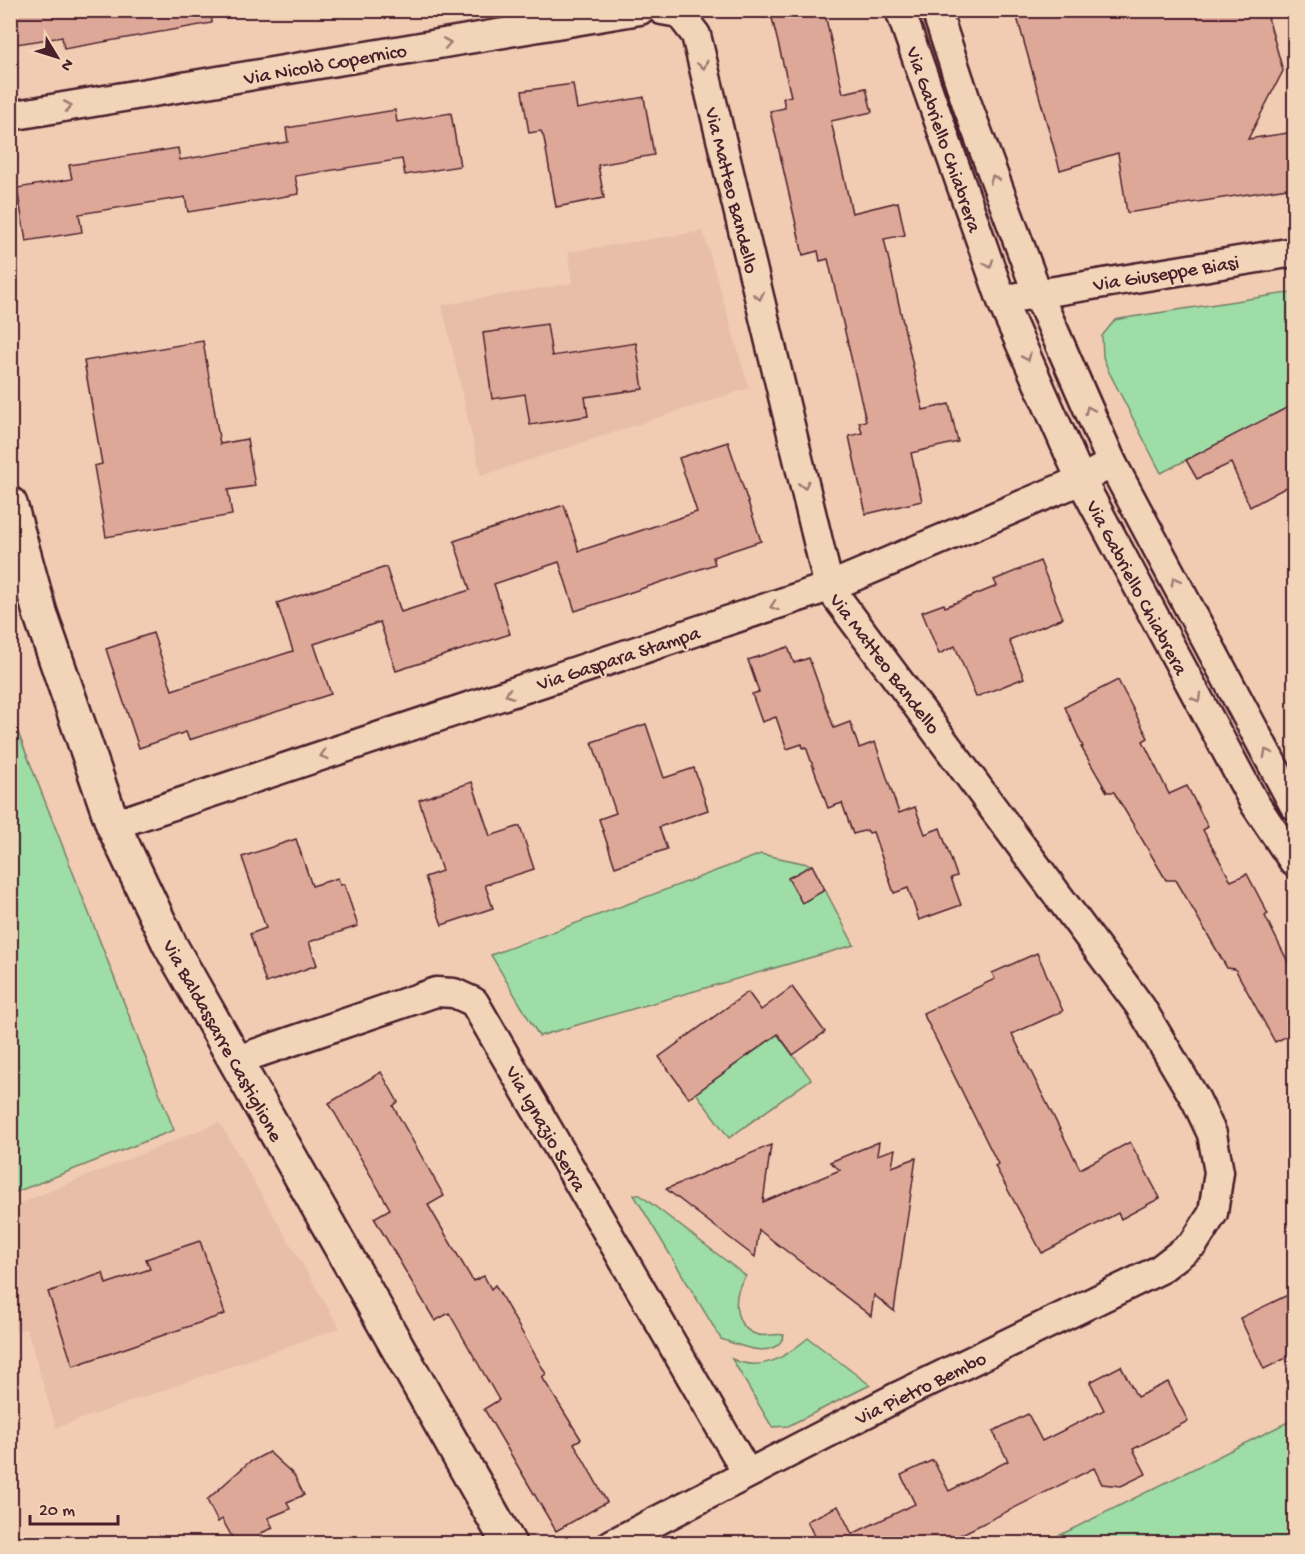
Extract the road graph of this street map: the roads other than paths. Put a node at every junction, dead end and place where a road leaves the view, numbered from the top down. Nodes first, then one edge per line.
1 (640, 10) edge
2 (900, 10) edge
3 (936, 10) edge
4 (671, 12) edge
5 (10, 116) edge
6 (1294, 252) edge
7 (1037, 292) junction
8 (1002, 301) junction
9 (1112, 463) junction
10 (1081, 480) junction
11 (10, 504) edge
12 (829, 587) junction
13 (1294, 805) edge
14 (113, 825) junction
15 (1294, 862) edge
16 (234, 1061) junction
17 (1213, 1213) joint
18 (747, 1473) junction
19 (509, 1544) edge
20 (612, 1544) edge

5 -> 1 street, Via Nicolò Copernico
2 -> 8 street, Via Gabriello Chiabrera
7 -> 3 street, Via Gabriello Chiabrera
4 -> 12 street, Via Matteo Bandello
6 - 7 street, Via Giuseppe Biasi
7 - 8 street
9 -> 7 street, Via Gabriello Chiabrera
8 -> 10 street, Via Gabriello Chiabrera
9 - 10 street, Via Gaspara Stampa
13 -> 9 street, Via Gabriello Chiabrera
10 - 12 street, Via Gaspara Stampa
10 -> 15 street, Via Gabriello Chiabrera
11 - 14 main road, Via Baldassarre Castiglione
12 -> 14 street, Via Gaspara Stampa
12 - 17 street, Via Matteo Bandello
14 - 16 main road, Via Baldassarre Castiglione
16 - 18 street, Via Ignazio Serra
16 - 19 main road, Via Baldassarre Castiglione
17 - 18 street, Via Pietro Bembo
18 - 20 street, Via Pietro Bembo

